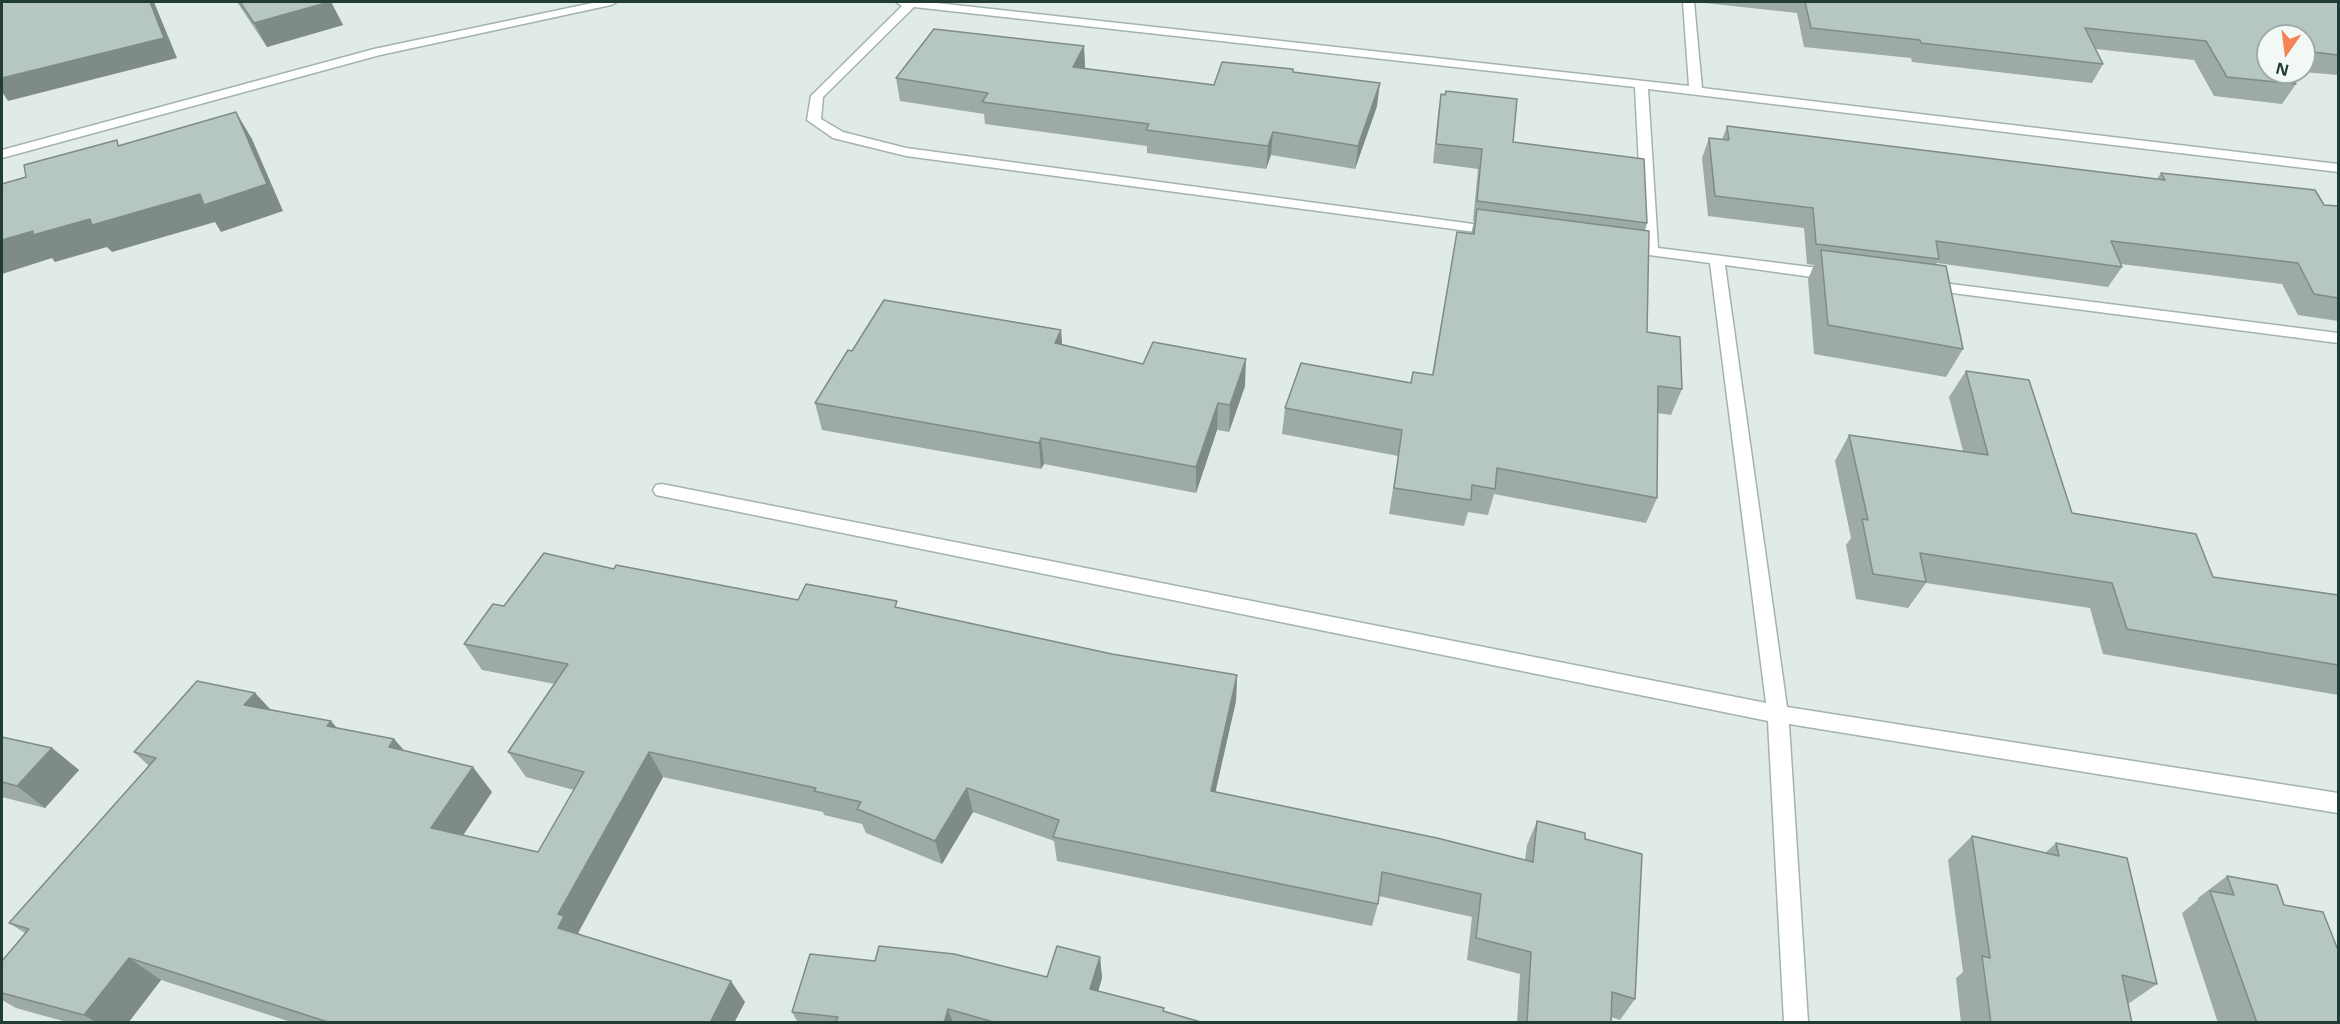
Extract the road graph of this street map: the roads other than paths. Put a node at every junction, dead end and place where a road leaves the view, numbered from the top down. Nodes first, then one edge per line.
1 (611, 2) edge
2 (905, 2) edge
3 (1689, 2) edge
4 (1641, 84) junction
5 (1696, 90) junction
6 (2, 154) edge
7 (2338, 168) edge
8 (1509, 232) edge
9 (1616, 246) edge
10 (1651, 251) junction
11 (1717, 260) junction
12 (1846, 276) edge
13 (1917, 285) edge
14 (2338, 338) edge
15 (662, 490) dead end
16 (1778, 714) junction
17 (2338, 803) edge
18 (1796, 1023) edge

1 - 6 street
2 - 4 street
2 - 8 street
3 - 5 street
4 - 5 street
4 - 10 street
5 - 7 street
9 - 10 street
10 - 11 street
11 - 12 street
11 - 16 street
13 - 14 street
15 - 16 street
16 - 17 street
16 - 18 street

